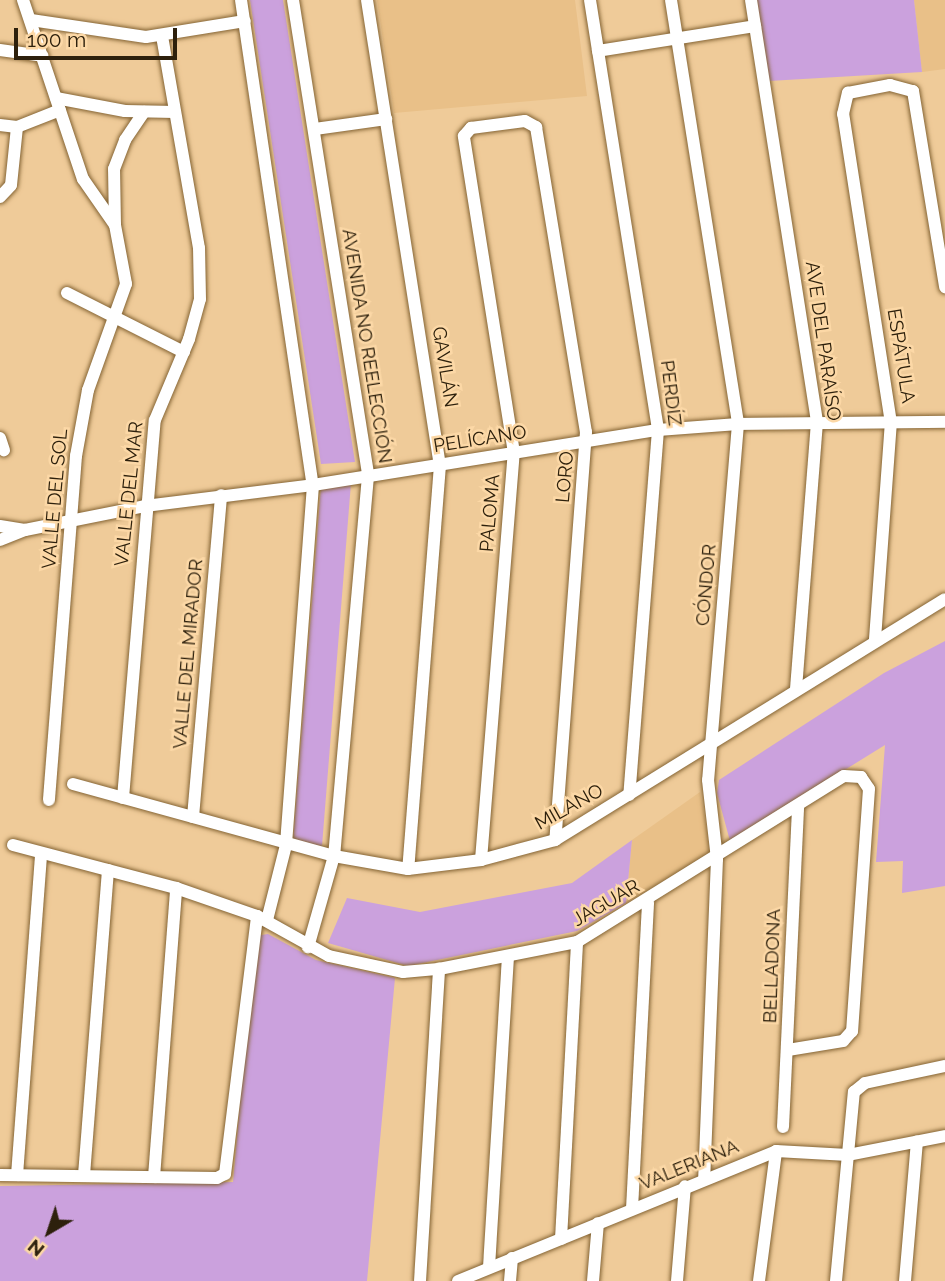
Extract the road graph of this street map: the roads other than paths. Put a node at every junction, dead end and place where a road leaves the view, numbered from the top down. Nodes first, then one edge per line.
1 (23, 0) edge
2 (242, 0) edge
3 (292, 0) edge
4 (367, 0) edge
5 (590, 0) edge
6 (671, 0) edge
7 (751, 0) edge
8 (31, 20) junction
9 (245, 21) junction
10 (755, 26) junction
11 (162, 36) junction
12 (677, 38) junction
13 (0, 50) edge
14 (598, 51) junction
15 (43, 57) junction
16 (58, 104) junction
17 (175, 112) junction
18 (144, 113) junction
19 (386, 120) junction
20 (532, 122) joint
21 (0, 125) edge
22 (17, 127) junction
23 (316, 129) junction
24 (112, 184) junction
25 (89, 191) junction
26 (0, 197) edge
27 (115, 225) junction
28 (945, 287) edge
29 (67, 293) dead end
30 (116, 322) junction
31 (184, 352) junction
32 (817, 422) junction
33 (945, 422) edge
34 (891, 423) junction
35 (738, 424) junction
36 (658, 430) junction
37 (587, 440) junction
38 (514, 453) junction
39 (440, 465) junction
40 (368, 476) junction
41 (313, 485) junction
42 (221, 495) junction
43 (145, 506) junction
44 (72, 522) junction
45 (0, 526) edge
46 (25, 530) junction
47 (0, 540) edge
48 (945, 599) edge
49 (875, 639) junction
50 (796, 690) junction
51 (713, 741) junction
52 (73, 785) dead end
53 (629, 794) junction
54 (123, 799) junction
55 (49, 800) dead end
56 (798, 807) junction
57 (193, 817) junction
58 (555, 840) junction
59 (13, 845) dead end
60 (286, 845) junction
61 (41, 855) junction
62 (334, 856) junction
63 (717, 859) junction
64 (481, 860) junction
65 (408, 869) junction
66 (108, 870) junction
67 (176, 888) junction
68 (648, 902) junction
69 (262, 918) junction
70 (577, 942) junction
71 (308, 947) junction
72 (508, 957) junction
73 (439, 969) junction
74 (788, 1050) junction
75 (945, 1066) edge
76 (783, 1127) dead end
77 (945, 1136) edge
78 (917, 1142) junction
79 (776, 1151) junction
80 (848, 1155) junction
81 (0, 1175) edge
82 (17, 1175) junction
83 (84, 1175) junction
84 (154, 1177) junction
85 (704, 1177) junction
86 (685, 1185) junction
87 (632, 1209) junction
88 (598, 1223) junction
89 (561, 1239) junction
90 (512, 1258) junction
91 (489, 1268) junction
92 (420, 1281) edge
93 (458, 1281) edge
94 (510, 1281) edge
95 (593, 1281) edge
96 (677, 1281) edge
97 (759, 1281) edge
98 (836, 1281) edge
99 (905, 1281) edge

1 - 8 street, VALLE DEL SOL
2 - 9 street
3 - 23 street, AVENIDA NO REELECCIÓN
4 - 19 street, GAVILÁN
5 - 14 street, PERDÍZ
6 - 12 street, CÓNDOR
7 - 10 street, AVE DEL PARAÍSO
8 - 11 street
8 - 15 street, VALLE DEL SOL
9 - 11 street
9 - 41 street
10 - 12 street
10 - 32 street, AVE DEL PARAÍSO
11 - 17 street, VALLE DEL MAR
12 - 14 street
12 - 35 street, CÓNDOR
13 - 15 street
14 - 36 street, PERDÍZ
15 - 16 street, VALLE DEL SOL
16 - 18 street
16 - 22 street
16 - 25 street, VALLE DEL SOL
17 - 18 street
17 - 31 street, VALLE DEL MAR
18 - 24 street
19 - 23 street
19 - 39 street, GAVILÁN
20 - 37 street, LORO
20 - 38 street, PALOMA
21 - 22 street
22 - 26 street
23 - 40 street, AVENIDA NO REELECCIÓN
24 - 25 street
24 - 27 street
25 - 27 street, VALLE DEL SOL
27 - 30 street, VALLE DEL SOL
28 - 34 street, ESPÁTULA
29 - 30 street
30 - 31 street
30 - 44 street, VALLE DEL SOL
31 - 43 street, VALLE DEL MAR
32 - 34 street, PELÍCANO
32 - 35 street, PELÍCANO
32 - 50 street, AVE DEL PARAÍSO
33 - 34 street, PELÍCANO
34 - 49 street, ESPÁTULA
35 - 36 street, PELÍCANO
35 - 51 street, CÓNDOR
36 - 37 street, PELÍCANO
36 - 53 street, PERDÍZ
37 - 38 street, PELÍCANO
37 - 58 street, LORO
38 - 39 street, PELÍCANO
38 - 64 street, PALOMA
39 - 40 street, PELÍCANO
39 - 65 street, GAVILÁN
40 - 41 street, PELÍCANO
40 - 62 street, AVENIDA NO REELECCIÓN
41 - 42 street, PELÍCANO
41 - 60 street
42 - 43 street, PELÍCANO
42 - 57 street, VALLE DEL MIRADOR
43 - 44 street, PELÍCANO
43 - 54 street, VALLE DEL MAR
44 - 46 street, PELÍCANO
44 - 55 street, VALLE DEL SOL
45 - 46 street, PELÍCANO
46 - 47 street, PELÍCANO
48 - 49 street, MILANO
49 - 50 street, MILANO
50 - 51 street, MILANO
51 - 53 street, MILANO
51 - 63 street, CÓNDOR
52 - 54 street, MILANO
53 - 58 street, MILANO
54 - 57 street, MILANO
56 - 63 street, JAGUAR
56 - 74 street, BELLADONA
56 - 74 street, JAGUAR
57 - 60 street, MILANO
58 - 64 street, MILANO
59 - 61 street, JAGUAR
60 - 62 street, MILANO
60 - 69 street
61 - 66 street, JAGUAR
61 - 82 street
62 - 65 street, MILANO
62 - 71 street, AVENIDA NO REELECCIÓN
63 - 68 street, JAGUAR
63 - 85 street, CÓNDOR
64 - 65 street, MILANO
66 - 67 street, JAGUAR
66 - 83 street
67 - 69 street, JAGUAR
67 - 84 street
68 - 70 street, JAGUAR
68 - 87 street
69 - 71 street, JAGUAR
69 - 84 street
70 - 72 street, JAGUAR
70 - 89 street
71 - 73 street, JAGUAR
72 - 73 street, JAGUAR
72 - 91 street
73 - 92 street
74 - 76 street, BELLADONA
75 - 80 street
77 - 78 street, VALERIANA
78 - 80 street, VALERIANA
78 - 99 street
79 - 80 street, VALERIANA
79 - 85 street, VALERIANA
79 - 97 street
80 - 98 street
81 - 82 street
82 - 83 street
83 - 84 street
85 - 86 street, VALERIANA
86 - 87 street, VALERIANA
86 - 96 street
87 - 88 street, VALERIANA
88 - 89 street, VALERIANA
88 - 95 street
89 - 90 street, VALERIANA
90 - 91 street, VALERIANA
90 - 94 street
91 - 93 street, VALERIANA

